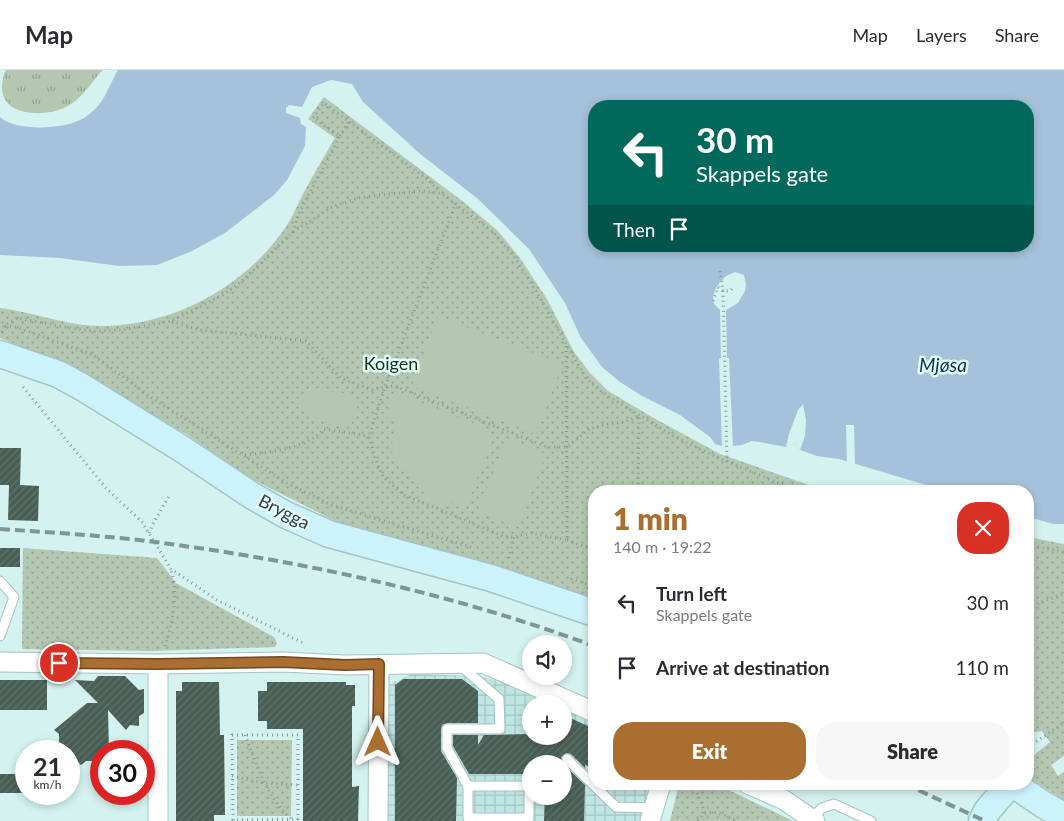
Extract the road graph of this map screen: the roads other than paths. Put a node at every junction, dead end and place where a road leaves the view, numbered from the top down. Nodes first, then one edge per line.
1 (0, 344) edge
2 (0, 581) edge
3 (588, 611) edge
4 (0, 636) edge
5 (0, 662) edge
6 (458, 663) junction
7 (158, 664) junction
8 (379, 664) junction
9 (588, 709) edge
10 (572, 764) edge
11 (588, 780) edge
12 (468, 786) junction
13 (599, 790) edge
14 (659, 790) edge
15 (762, 790) edge
16 (1006, 790) edge
17 (1020, 790) edge
18 (652, 814) edge
19 (1064, 816) edge
20 (814, 819) edge
21 (158, 821) edge
22 (378, 821) edge
23 (870, 821) edge
24 (982, 821) edge

1 - 3 street, Brygga
2 - 4 lane
5 - 7 street
6 - 8 street
6 - 9 street
6 - 12 lane
7 - 8 street
7 - 21 street
8 - 22 street
10 - 11 lane
12 - 12 lane
13 - 18 lane
14 - 18 street
15 - 20 street
16 - 24 street
17 - 19 street
20 - 23 lane

